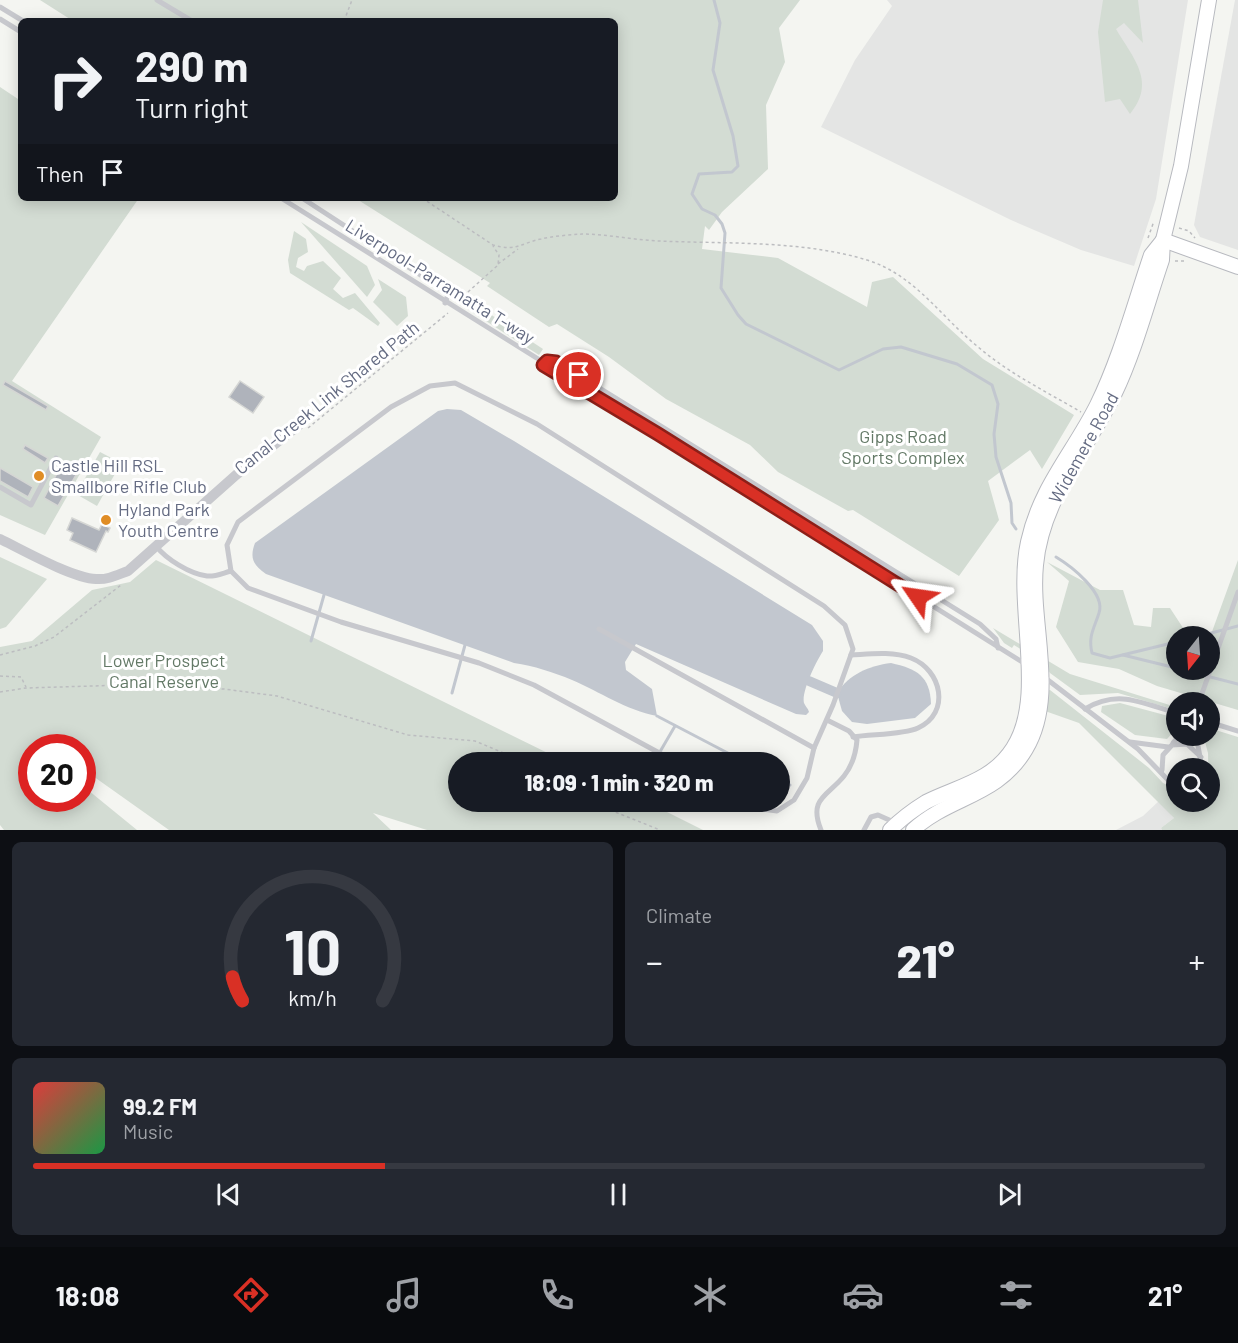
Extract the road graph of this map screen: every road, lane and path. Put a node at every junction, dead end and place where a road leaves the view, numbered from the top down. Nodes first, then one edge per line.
1 (158, 0) edge
2 (352, 0) edge
3 (1209, 0) edge
4 (0, 7) edge
5 (18, 18) edge
6 (187, 18) edge
7 (345, 18) edge
8 (0, 19) edge
9 (18, 30) edge
10 (286, 201) edge
11 (307, 201) edge
12 (427, 201) edge
13 (1154, 221) dead end
14 (1163, 240) junction
15 (1147, 242) dead end
16 (493, 245) junction
17 (518, 248) junction
18 (1170, 263) dead end
19 (1188, 263) dead end
20 (498, 265) junction
21 (1238, 267) edge
22 (461, 297) dead end
23 (445, 303) junction
24 (449, 312) dead end
25 (543, 365) junction
26 (1083, 413) dead end
27 (303, 427) joint
28 (56, 458) dead end
29 (0, 487) edge
30 (0, 539) edge
31 (156, 546) junction
32 (231, 571) junction
33 (122, 583) dead end
34 (1238, 592) edge
35 (599, 629) dead end
36 (998, 648) junction
37 (0, 655) edge
38 (851, 655) junction
39 (1033, 663) junction
40 (0, 676) edge
41 (26, 688) junction
42 (1202, 692) edge
43 (0, 693) edge
44 (1085, 709) junction
45 (1166, 710) edge
46 (827, 720) junction
47 (1220, 725) edge
48 (1238, 731) edge
49 (853, 737) junction
50 (1128, 741) junction
51 (1166, 746) edge
52 (1170, 746) edge
53 (1190, 746) edge
54 (1198, 746) edge
55 (814, 748) junction
56 (501, 752) edge
57 (658, 752) edge
58 (1201, 756) joint
59 (1162, 771) junction
60 (1166, 777) edge
61 (790, 803) edge
62 (615, 812) edge
63 (894, 827) edge
64 (660, 830) edge
65 (821, 830) edge
66 (864, 830) edge
67 (913, 830) edge

1 - 6 lane
2 - 7 path
3 - 14 main road, Widemere Road
4 - 5 lane
8 - 9 lane
10 - 23 lane, Liverpool–Parramatta T-way
11 - 23 lane
12 - 16 path
13 - 15 path
14 - 21 main road
14 - 39 main road, Widemere Road
16 - 17 path
16 - 20 path
17 - 20 path
17 - 26 path
18 - 19 path
20 - 22 path
23 - 25 lane, Liverpool–Parramatta T-way
24 - 27 path, Canal-Creek Link Shared Path
25 - 36 lane, Liverpool–Parramatta T-way
25 - 36 lane
27 - 31 street
28 - 29 lane
30 - 31 street
31 - 32 lane
32 - 38 lane
32 - 57 lane
33 - 37 path
34 - 42 lane
35 - 55 lane
36 - 39 lane, Liverpool–Parramatta T-way
38 - 46 lane
38 - 49 lane
39 - 44 lane, Liverpool–Parramatta T-way
39 - 63 main road
39 - 67 main road
40 - 41 path
41 - 43 path
41 - 56 path
44 - 45 lane
44 - 50 lane, Liverpool–Parramatta T-way
46 - 49 lane
46 - 55 lane
47 - 48 lane
49 - 65 lane
50 - 51 lane, Liverpool–Parramatta T-way
50 - 59 lane, Liverpool–Parramatta T-way
52 - 59 lane
53 - 58 lane, Liverpool–Parramatta T-way
54 - 58 lane
55 - 61 lane
59 - 60 lane, Liverpool–Parramatta T-way
62 - 64 path
63 - 66 lane

